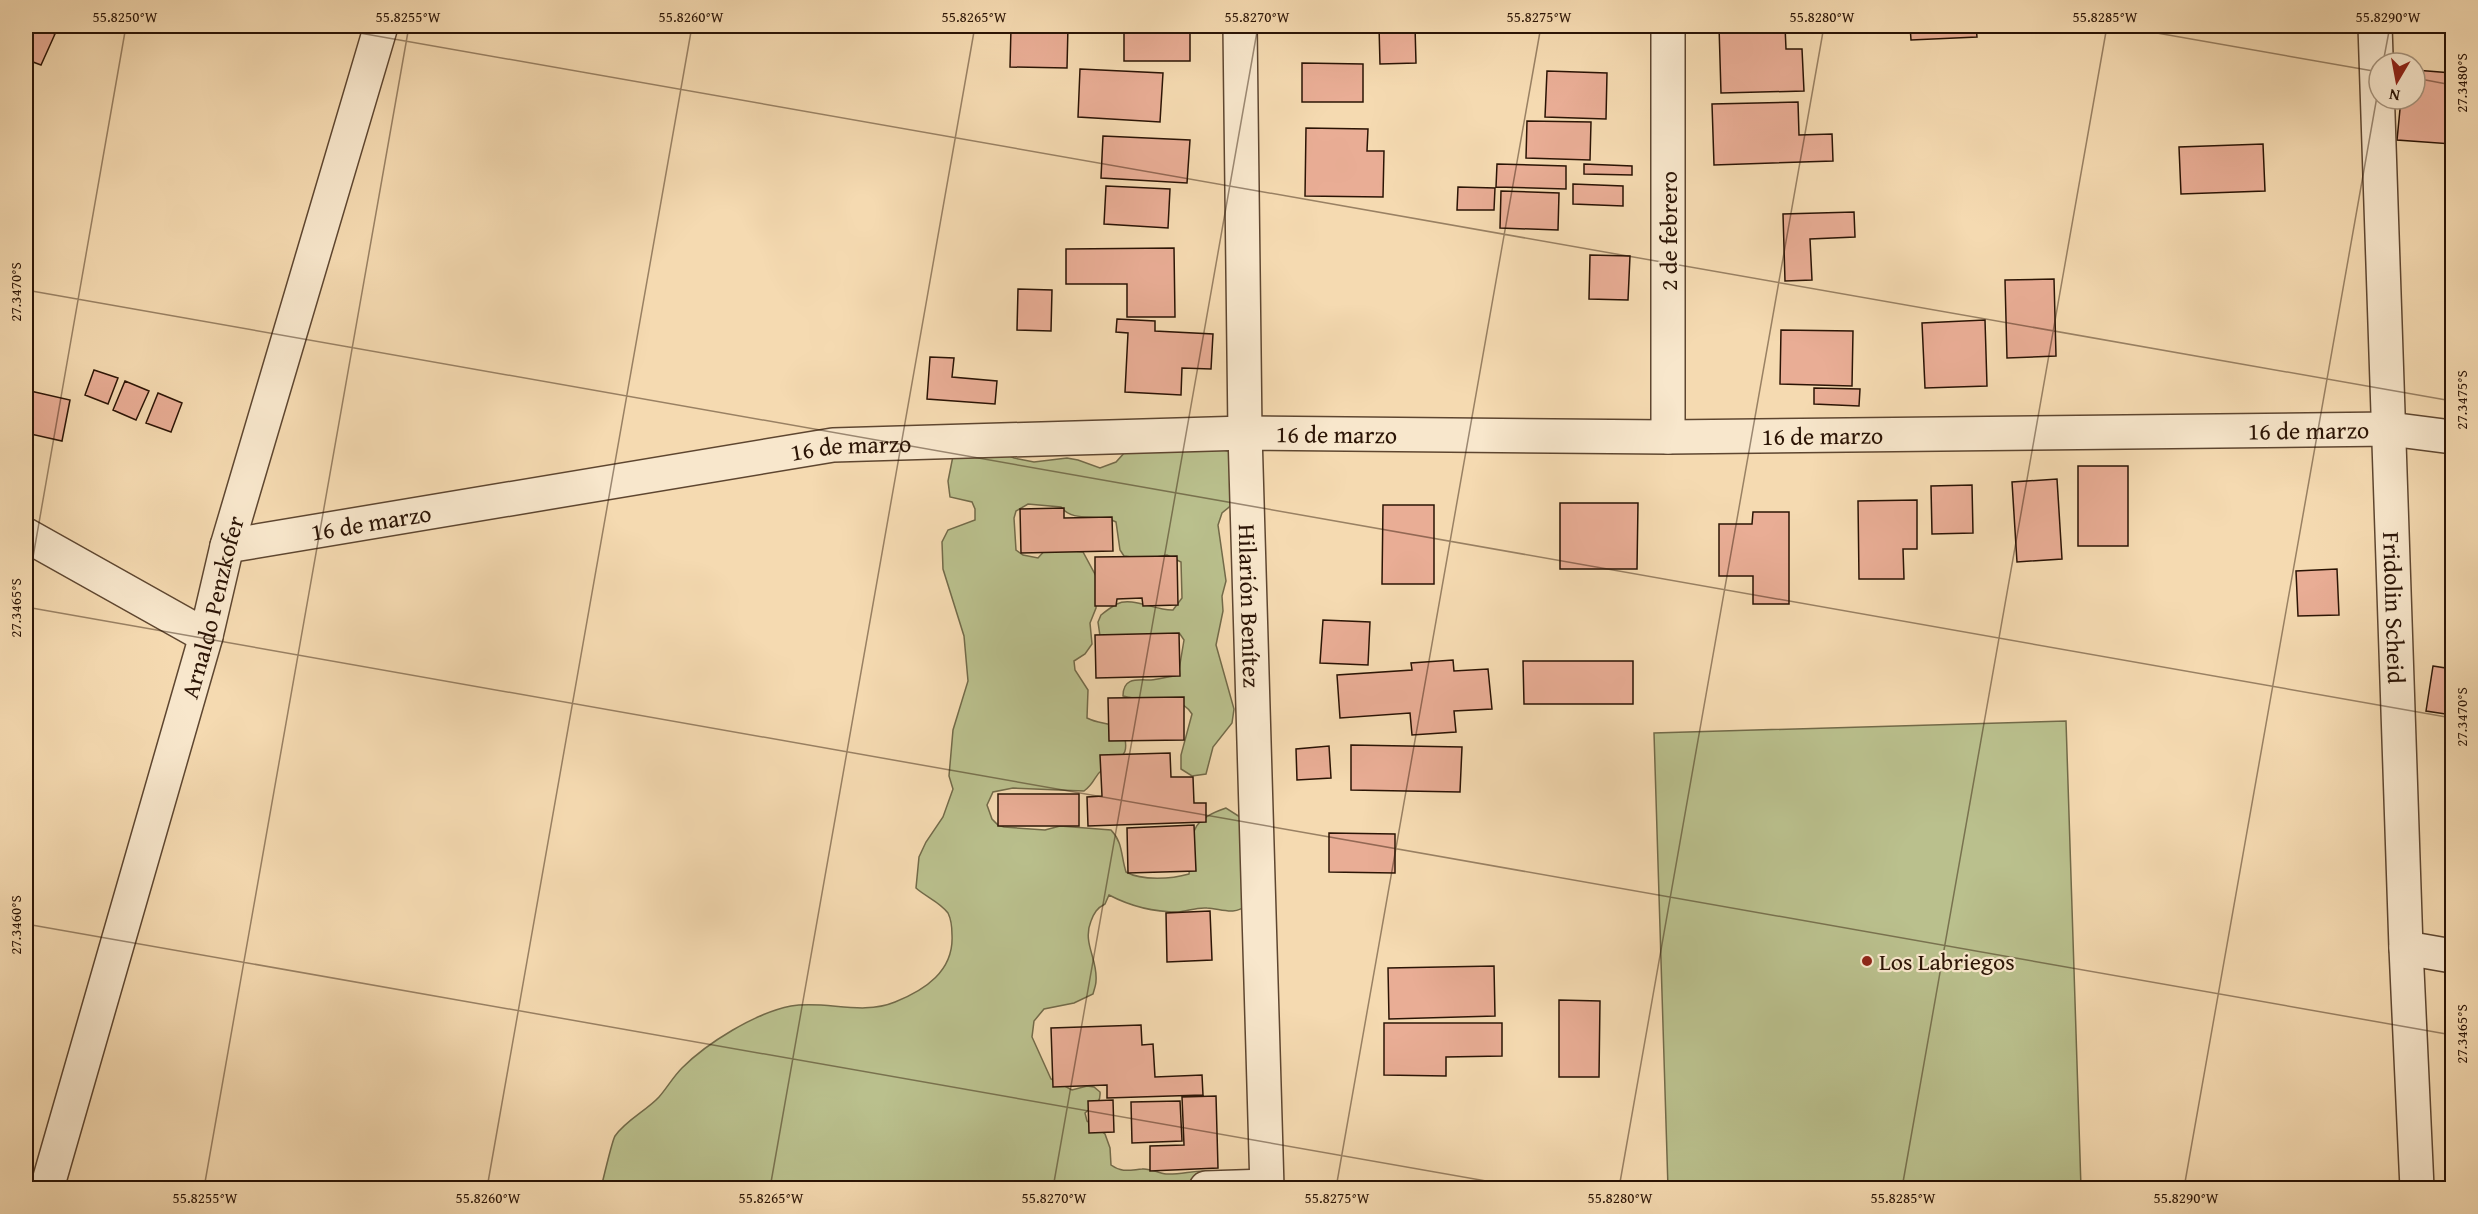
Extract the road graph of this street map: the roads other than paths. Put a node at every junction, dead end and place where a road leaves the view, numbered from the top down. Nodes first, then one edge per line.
1 (381, 26) edge
2 (1240, 26) edge
3 (1668, 26) edge
4 (2375, 26) edge
5 (2390, 429) junction
6 (1245, 432) junction
7 (1668, 437) junction
8 (2452, 437) edge
9 (26, 535) edge
10 (227, 546) junction
11 (206, 636) junction
12 (2406, 948) junction
13 (2452, 956) edge
14 (1267, 1187) edge
15 (47, 1188) edge
16 (1206, 1188) edge
17 (2417, 1188) edge

1 - 10 street, Arnaldo Penzkofer
2 - 6 street, Hilarión Benítez
3 - 7 street, 2 de febrero
4 - 5 street, Fridolin Scheid
5 - 7 street, 16 de marzo
5 - 8 street, 16 de marzo
5 - 12 street, Fridolin Scheid
6 - 7 street, 16 de marzo
6 - 10 street, 16 de marzo
6 - 14 street, Hilarión Benítez
9 - 11 street
10 - 11 street, Arnaldo Penzkofer
11 - 15 street, Arnaldo Penzkofer
12 - 13 street
12 - 17 street, Fridolin Scheid
14 - 16 street

